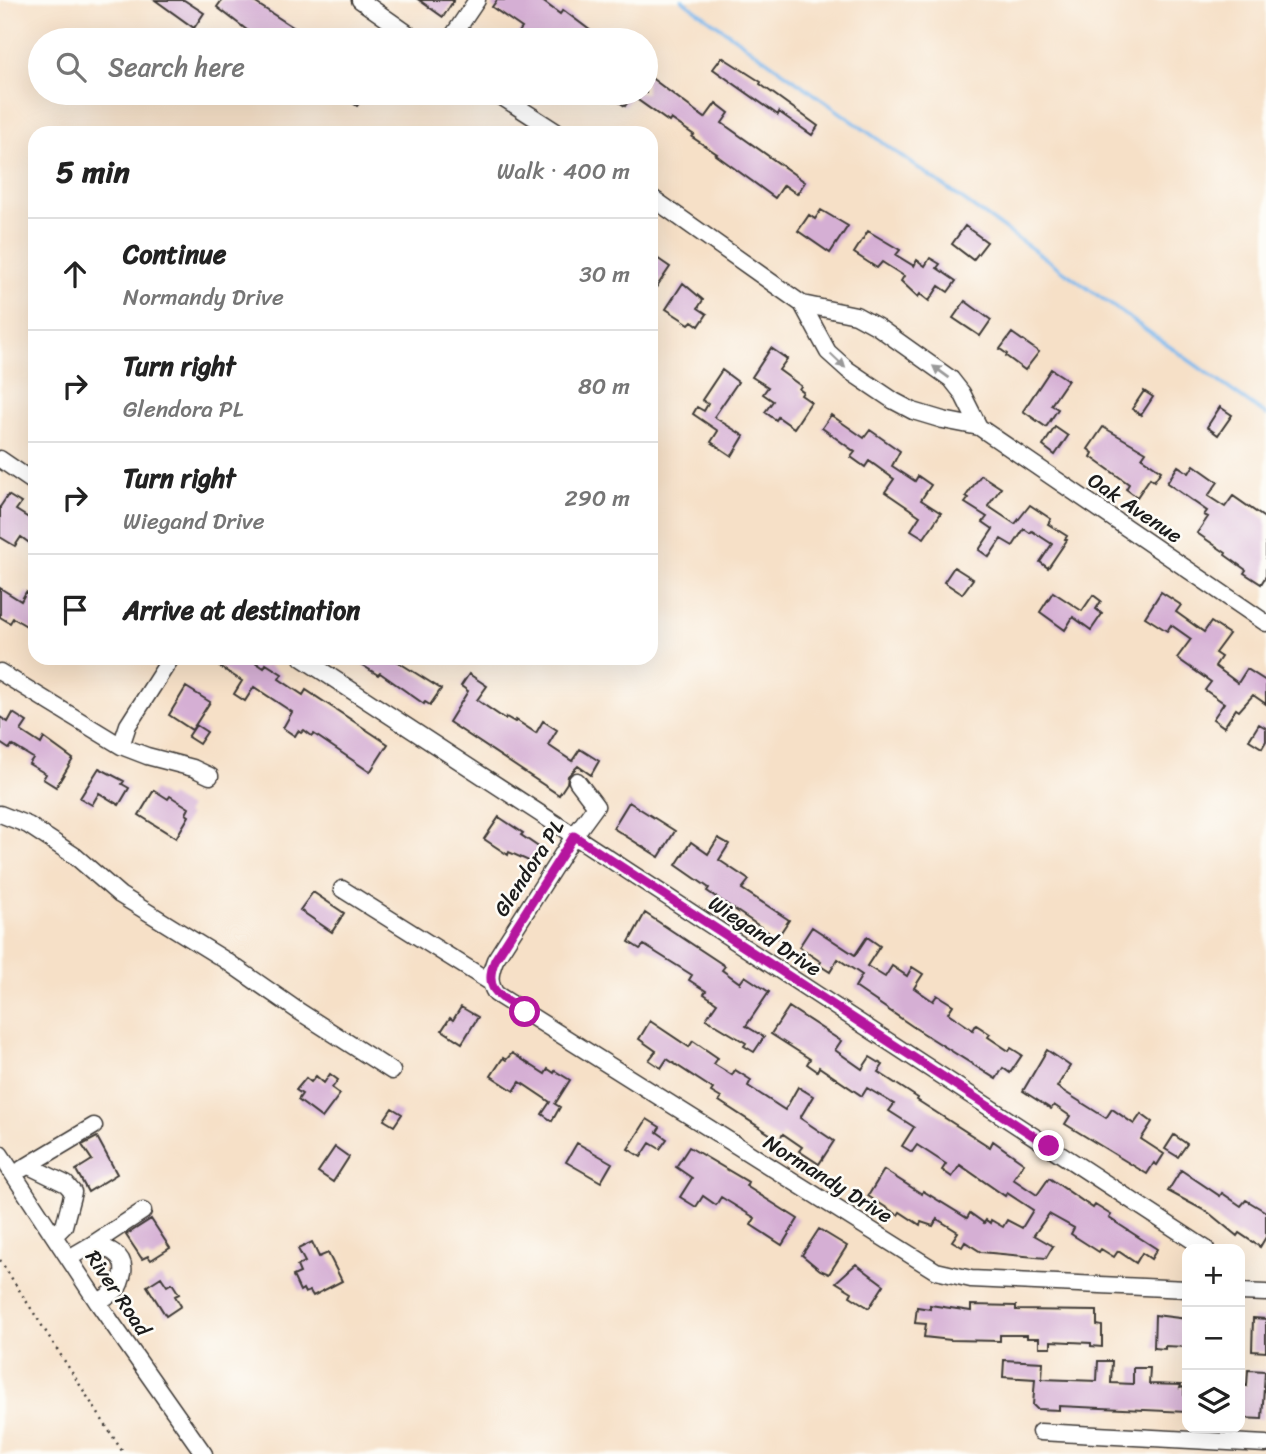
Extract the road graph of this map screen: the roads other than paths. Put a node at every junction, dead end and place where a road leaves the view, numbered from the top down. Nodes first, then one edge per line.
1 (360, 0) edge
2 (477, 0) edge
3 (400, 28) edge
4 (458, 28) edge
5 (515, 105) edge
6 (547, 126) edge
7 (658, 202) edge
8 (802, 304) junction
9 (979, 428) junction
10 (0, 459) edge
11 (28, 478) edge
12 (1266, 623) edge
13 (167, 665) edge
14 (313, 665) edge
15 (0, 672) edge
16 (121, 746) junction
17 (210, 776) dead end
18 (578, 781) dead end
19 (0, 814) edge
20 (574, 836) junction
21 (341, 889) dead end
22 (490, 982) junction
23 (392, 1071) dead end
24 (94, 1126) dead end
25 (0, 1154) edge
26 (29, 1166) junction
27 (13, 1174) junction
28 (143, 1212) dead end
29 (54, 1236) junction
30 (93, 1244) junction
31 (1198, 1244) edge
32 (69, 1258) junction
33 (1182, 1289) edge
34 (1245, 1292) edge
35 (1266, 1293) edge
36 (98, 1303) junction
37 (1040, 1433) dead end
38 (1266, 1444) edge
39 (1242, 1449) edge
40 (204, 1454) edge

1 - 3 street
2 - 4 street
5 - 6 street
7 - 8 street, Oak Avenue
9 -> 8 street, Oak Avenue
8 -> 9 street, Oak Avenue
9 - 12 street, Oak Avenue
10 - 11 street
13 - 16 street
14 - 20 street, Wiegand Drive
15 - 16 street
16 - 17 street
18 - 20 street, Glendora PL
19 - 23 street
20 - 22 street, Glendora PL
20 - 31 street, Wiegand Drive
21 - 22 street, Normandy Drive
22 - 33 street, Normandy Drive
24 - 26 street
25 - 27 street, River Road
26 - 27 street
26 - 29 street
27 - 29 street, River Road
28 - 30 street
29 - 32 street, River Road
30 - 32 street
30 - 36 street
32 - 36 street, River Road
34 - 35 street
36 - 40 street, River Road
37 - 39 street
38 - 39 street

